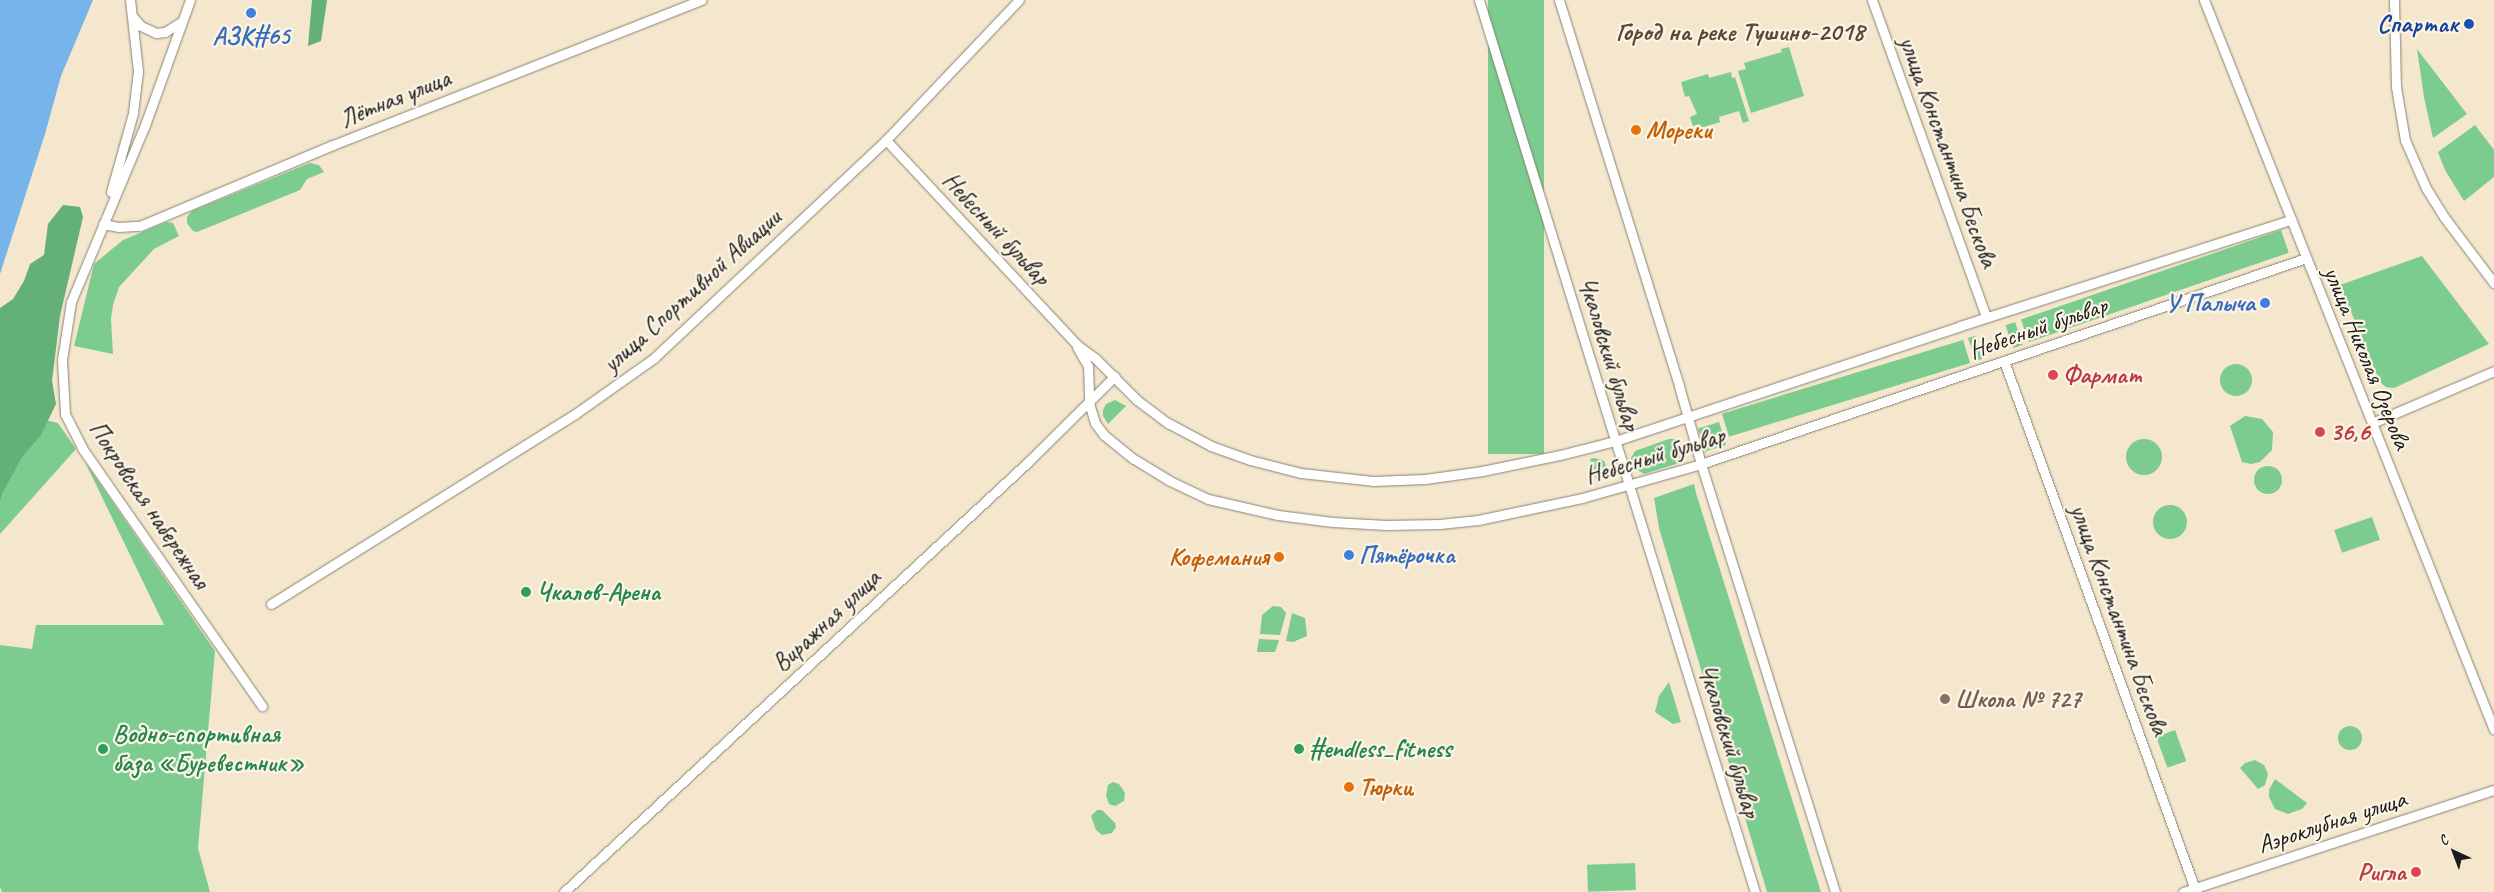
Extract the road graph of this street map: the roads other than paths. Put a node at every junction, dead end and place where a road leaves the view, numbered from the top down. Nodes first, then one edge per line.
1 (130, 0) edge
2 (190, 0) edge
3 (701, 0) edge
4 (1019, 0) edge
5 (1479, 0) edge
6 (1559, 0) edge
7 (1872, 0) edge
8 (2206, 0) edge
9 (2394, 0) edge
10 (132, 14) junction
11 (183, 21) junction
12 (886, 140) junction
13 (2291, 220) junction
14 (102, 224) junction
15 (2306, 258) junction
16 (2494, 283) edge
17 (1986, 317) junction
18 (1077, 345) junction
19 (2004, 361) junction
20 (2494, 372) edge
21 (1115, 376) junction
22 (1089, 402) junction
23 (1687, 418) junction
24 (2372, 423) junction
25 (1615, 441) junction
26 (1701, 464) junction
27 (1629, 485) junction
28 (271, 604) dead end
29 (262, 706) dead end
30 (2494, 730) edge
31 (2494, 790) edge
32 (2195, 890) edge
33 (564, 892) edge
34 (1755, 892) edge
35 (1835, 892) edge
36 (2183, 892) edge

1 - 10 street, Покровская набережная
2 - 11 street, Покровская набережная
3 - 14 street, Лётная улица
4 - 12 street, улица Спортивной Авиации
5 - 25 street, Чкаловский бульвар
6 - 23 street
7 - 17 street, улица Константина Бескова
8 - 13 street, улица Николая Озерова
9 - 16 street
10 - 11 street
10 - 14 street, Покровская набережная
11 - 14 street, Покровская набережная
12 - 18 street, Небесный бульвар
12 - 28 street, улица Спортивной Авиации
13 - 15 street, улица Николая Озерова
13 - 17 street, Небесный бульвар
14 - 29 street, Покровская набережная
15 - 19 street, Небесный бульвар
15 - 24 street, улица Николая Озерова
17 - 23 street, Небесный бульвар
18 - 21 street, Небесный бульвар
18 - 22 street, Небесный бульвар
19 - 26 street, Небесный бульвар
19 - 32 street, улица Константина Бескова
20 - 24 street
21 - 22 street, Виражная улица
21 - 25 street, Небесный бульвар
22 - 27 street, Небесный бульвар
22 - 33 street, Виражная улица
23 - 25 street, Небесный бульвар
23 - 26 street
24 - 30 street, улица Николая Озерова
25 - 27 street, Чкаловский бульвар
26 - 27 street, Небесный бульвар
26 - 35 street
27 - 34 street, Чкаловский бульвар
31 - 32 street, Аэроклубная улица
32 - 36 street, Аэроклубная улица

